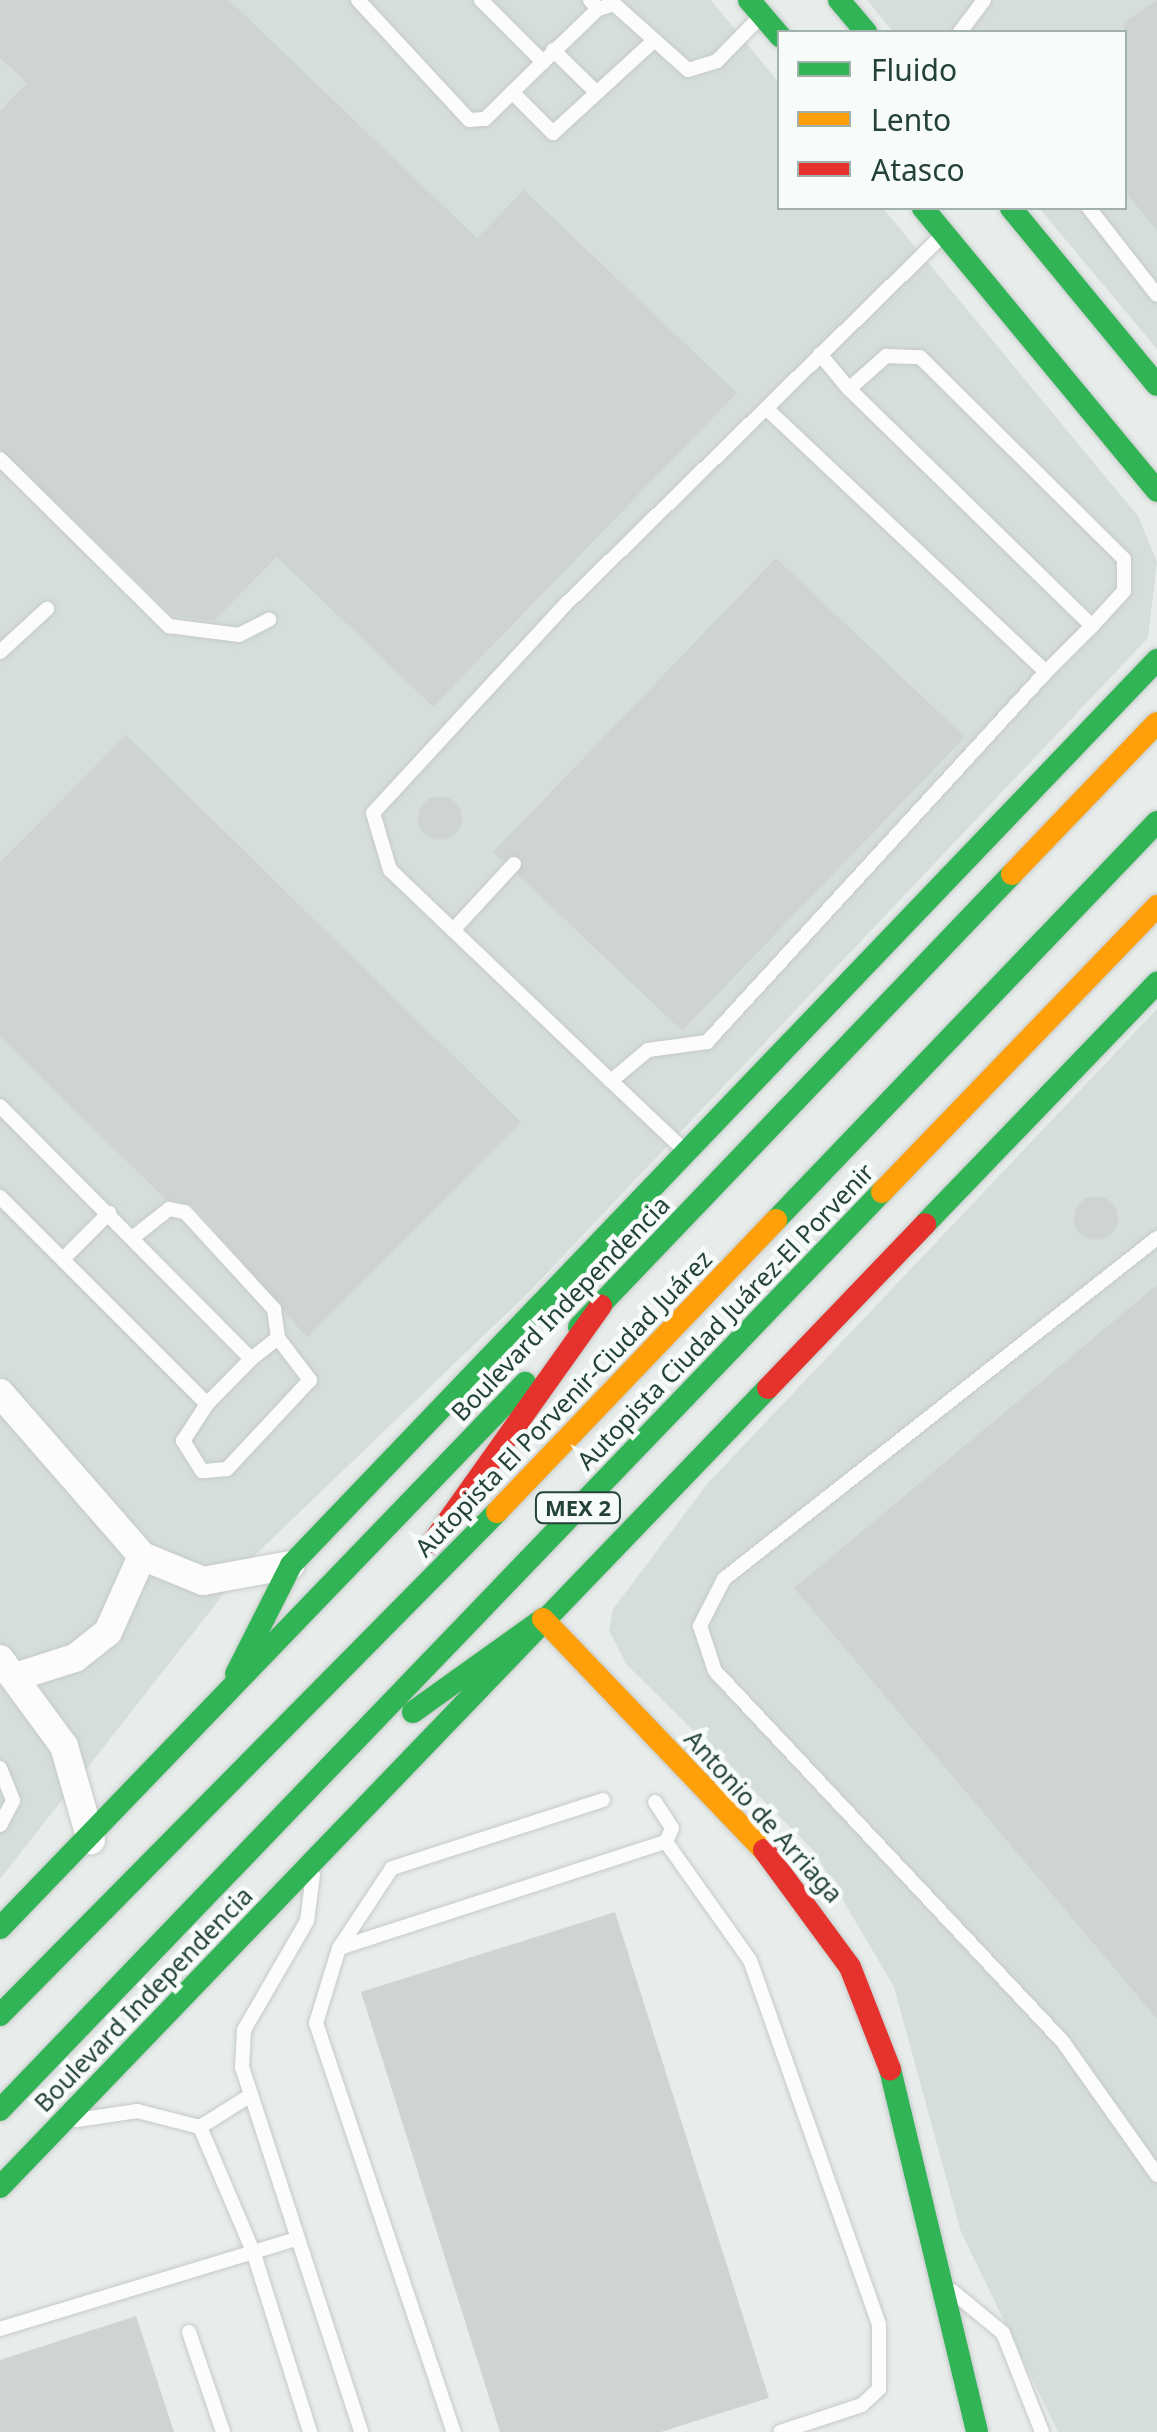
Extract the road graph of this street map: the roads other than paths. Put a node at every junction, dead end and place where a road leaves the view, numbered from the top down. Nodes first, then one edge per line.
1 (358, 0) edge
2 (481, 0) edge
3 (839, 0) edge
4 (984, 0) edge
5 (594, 4) edge
6 (756, 7) edge
7 (864, 30) edge
8 (962, 30) edge
9 (777, 32) edge
10 (650, 44) junction
11 (548, 56) junction
12 (512, 92) junction
13 (596, 92) junction
14 (925, 210) edge
15 (1013, 210) edge
16 (1091, 210) edge
17 (944, 234) junction
18 (1157, 295) edge
19 (820, 354) junction
20 (1157, 385) edge
21 (849, 389) junction
22 (768, 410) junction
23 (1117, 440) junction
24 (0, 459) edge
25 (1157, 491) edge
26 (1157, 524) edge
27 (47, 608) dead end
28 (268, 620) dead end
29 (1092, 626) junction
30 (0, 652) edge
31 (1157, 660) edge
32 (1046, 672) junction
33 (1157, 723) edge
34 (1157, 822) edge
35 (514, 864) dead end
36 (1010, 877) junction
37 (1157, 906) edge
38 (456, 928) junction
39 (1157, 983) edge
40 (611, 1081) junction
41 (740, 1089) junction
42 (0, 1106) edge
43 (683, 1150) junction
44 (0, 1196) edge
45 (109, 1213) junction
46 (136, 1235) junction
47 (1157, 1238) edge
48 (64, 1258) junction
49 (601, 1306) junction
50 (278, 1338) junction
51 (251, 1359) junction
52 (0, 1393) edge
53 (207, 1404) junction
54 (142, 1556) junction
55 (291, 1565) junction
56 (543, 1618) junction
57 (381, 1633) junction
58 (7, 1668) edge
59 (226, 1698) junction
60 (0, 1768) edge
61 (311, 1785) junction
62 (603, 1800) dead end
63 (655, 1802) dead end
64 (0, 1825) edge
65 (91, 1840) junction
66 (666, 1842) junction
67 (313, 1862) junction
68 (0, 1928) edge
69 (339, 1948) junction
70 (0, 2016) edge
71 (250, 2095) junction
72 (0, 2110) edge
73 (61, 2122) junction
74 (200, 2127) junction
75 (1157, 2174) edge
76 (0, 2187) edge
77 (296, 2239) junction
78 (253, 2251) junction
79 (942, 2286) junction
80 (0, 2330) edge
81 (189, 2332) dead end
82 (223, 2432) edge
83 (310, 2432) edge
84 (361, 2432) edge
85 (454, 2432) edge
86 (780, 2432) edge
87 (977, 2432) edge
88 (1042, 2432) edge

1 - 12 lane
2 - 11 lane
3 - 7 main road
4 - 8 lane
5 - 10 lane
5 - 11 lane
6 - 9 main road
6 - 10 lane
10 - 13 lane
11 - 12 lane
11 - 13 lane
12 - 13 lane
14 - 17 main road
15 - 20 main road
16 - 18 lane
17 - 19 lane
17 - 23 main road
19 - 21 lane
19 - 22 lane
21 - 29 lane
21 - 29 lane
22 - 32 lane
22 - 38 lane
23 - 25 main road
23 - 26 main road
24 - 28 lane
27 - 30 lane
29 - 32 lane
31 - 41 main road
32 - 40 lane
33 - 36 main road, Boulevard Independencia
34 - 57 main road, Autopista El Porvenir-Ciudad Juárez / MEX 2
35 - 38 lane
36 - 41 main road
36 - 49 main road, Boulevard Independencia
37 - 61 main road, Autopista Ciudad Juárez-El Porvenir / MEX 2
38 - 40 lane
39 - 56 main road, Boulevard Independencia / MEX 2
40 - 43 lane
41 - 43 main road
42 - 45 lane
43 - 55 main road
44 - 48 lane
45 - 46 lane
45 - 48 lane
46 - 50 lane
46 - 51 lane
47 - 75 lane
48 - 53 lane
49 - 57 main road
49 - 59 main road, Boulevard Independencia
50 - 51 lane
50 - 53 lane
51 - 53 lane
52 - 54 street
54 - 55 street
54 - 58 street
55 - 59 main road
56 - 61 main road
56 - 67 main road, Boulevard Independencia / MEX 2
56 - 79 main road, Antonio de Arriaga
57 - 70 main road, Autopista El Porvenir-Ciudad Juárez / MEX 2
58 - 65 street
59 - 65 main road, Boulevard Independencia
60 - 64 lane
61 - 72 main road, Autopista Ciudad Juárez-El Porvenir / MEX 2
62 - 69 lane
63 - 66 lane
65 - 68 main road, Boulevard Independencia
66 - 69 lane
66 - 86 lane
67 - 71 lane
67 - 73 main road, Boulevard Independencia / MEX 2
69 - 85 lane
71 - 74 lane
71 - 77 lane
73 - 74 lane
73 - 76 main road, Boulevard Independencia / MEX 2
74 - 78 lane
77 - 78 lane
77 - 84 lane
78 - 80 lane
78 - 83 lane
79 - 87 main road, Antonio de Arriaga
79 - 88 lane
81 - 82 lane

